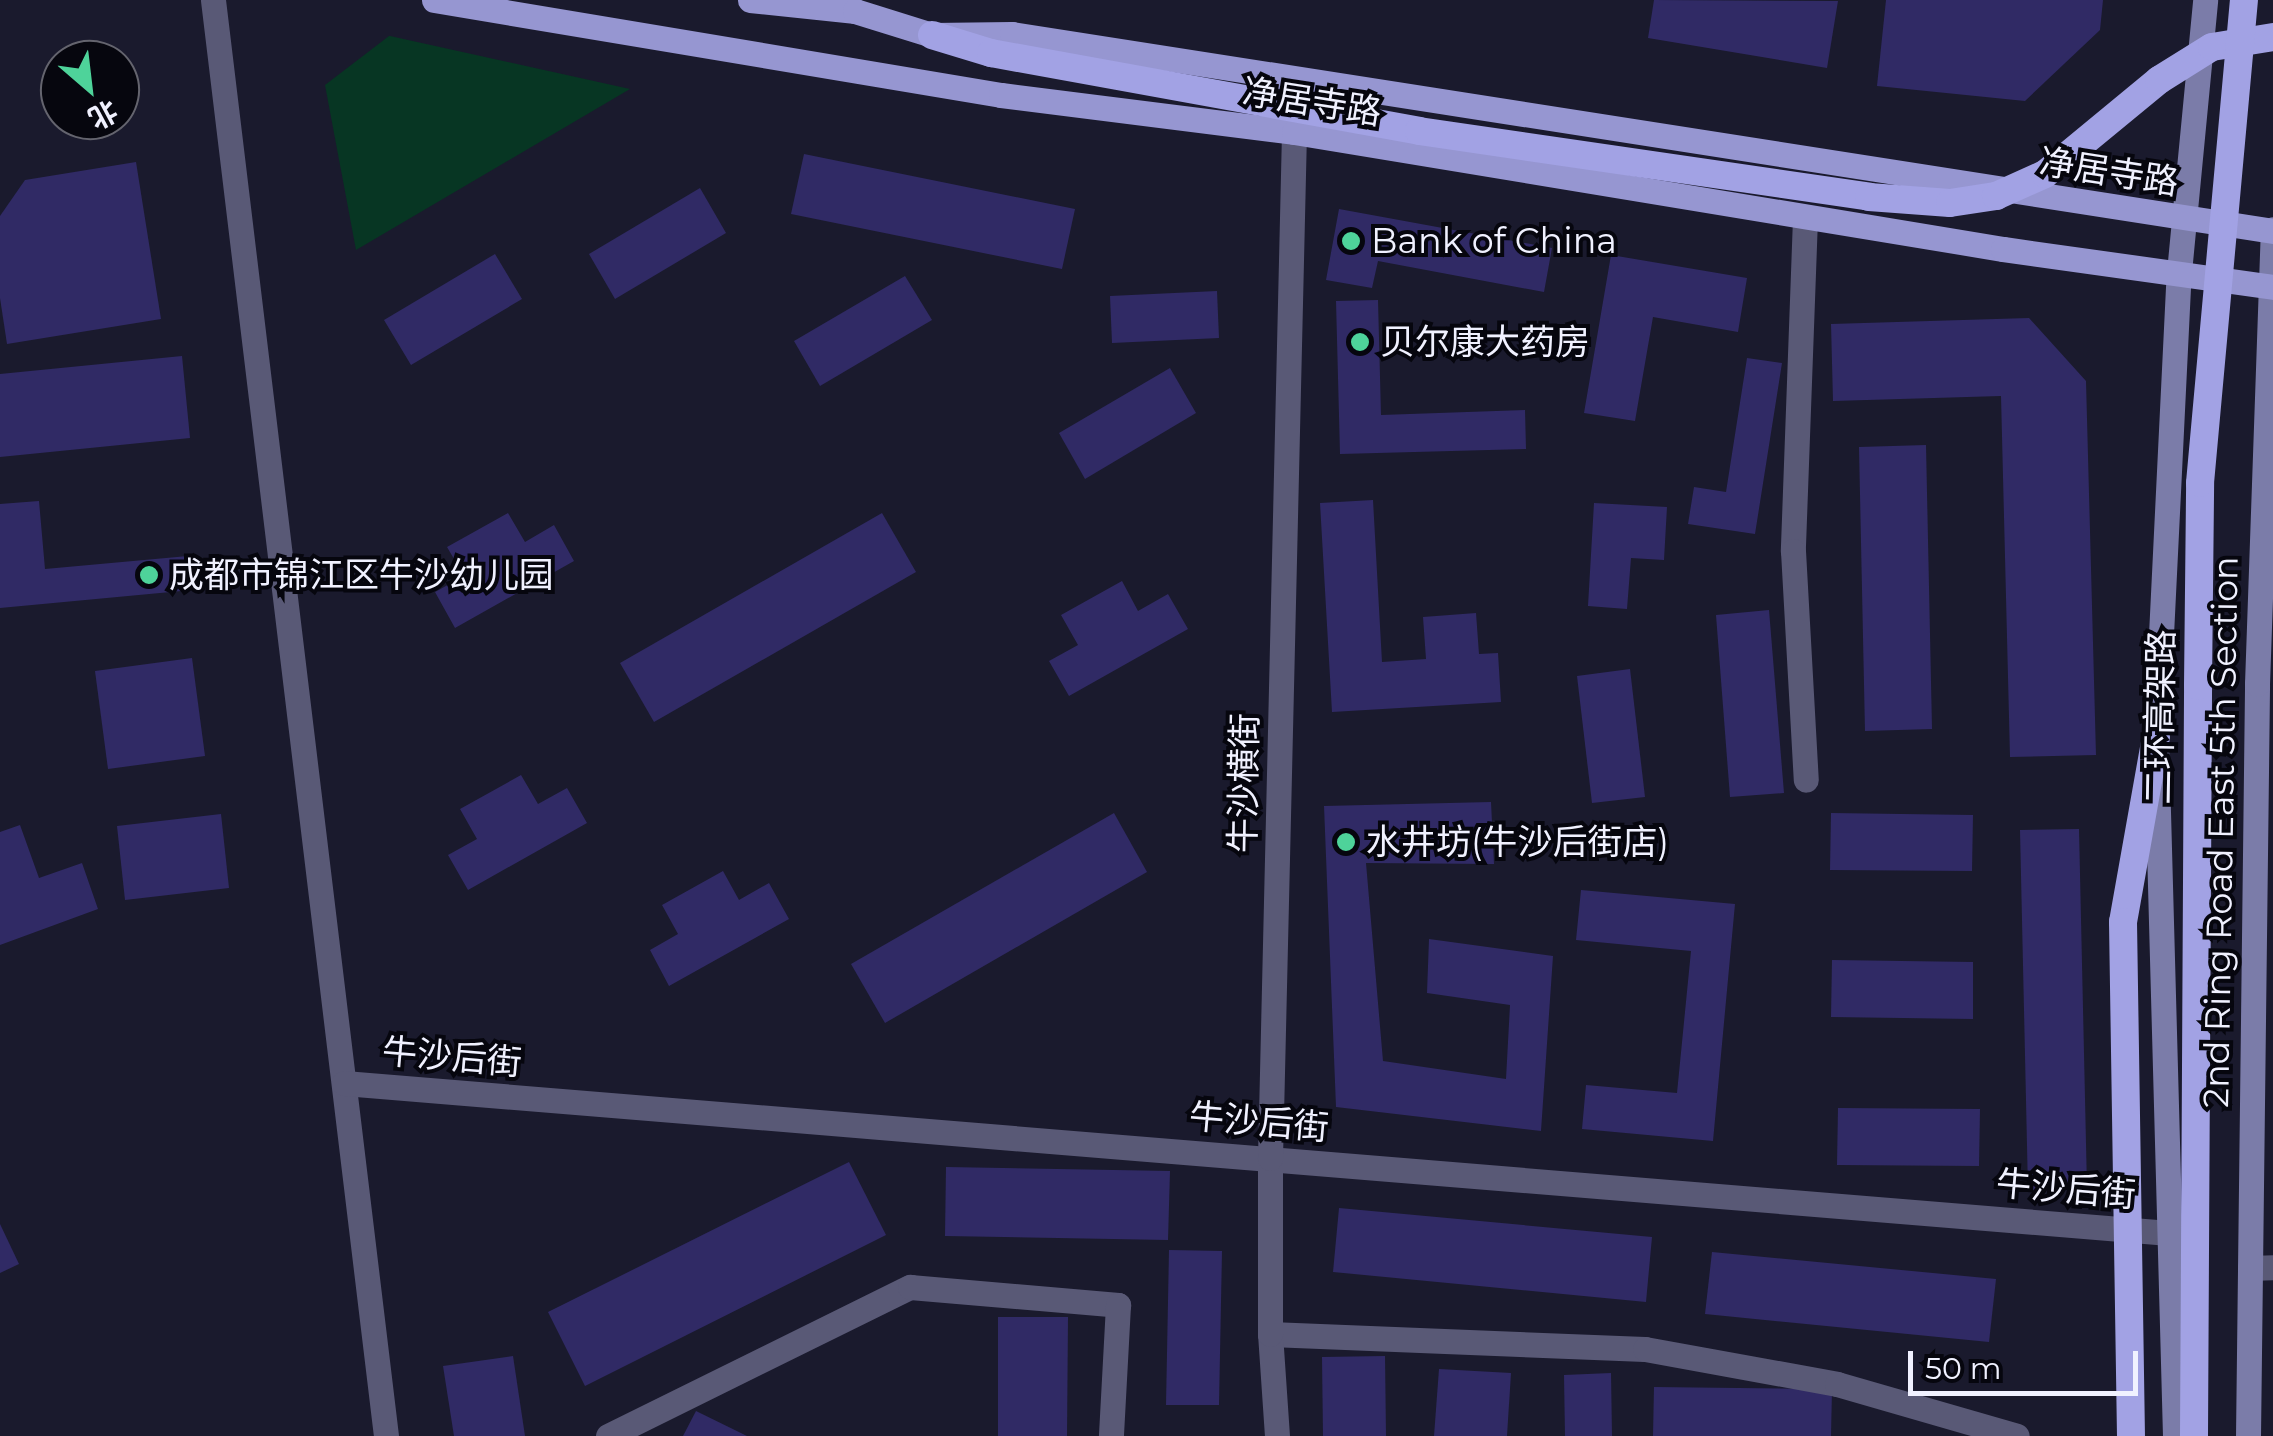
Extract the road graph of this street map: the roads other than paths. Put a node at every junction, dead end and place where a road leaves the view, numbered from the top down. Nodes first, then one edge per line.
1 (214, 0) edge
2 (434, 0) edge
3 (750, 0) edge
4 (2205, 0) edge
5 (2244, 0) edge
6 (851, 5) edge
7 (932, 35) junction
8 (2273, 36) edge
9 (1294, 132) junction
10 (1806, 218) junction
11 (2186, 220) junction
12 (2273, 230) edge
13 (2179, 272) junction
14 (2271, 287) edge
15 (2156, 737) junction
16 (1806, 780) dead end
17 (344, 1083) junction
18 (1270, 1158) junction
19 (2168, 1233) junction
20 (2261, 1268) edge
21 (1270, 1334) junction
22 (386, 1436) edge
23 (608, 1436) edge
24 (1111, 1436) edge
25 (1277, 1436) edge
26 (2016, 1436) edge
27 (2131, 1436) edge
28 (2175, 1436) edge
29 (2194, 1436) edge
30 (2248, 1436) edge

1 - 17 street
2 - 9 main road, 净居寺路
3 - 6 main road, 净居寺路
4 - 11 main road, 2nd Ring Road East 5th Section
5 - 29 highway, 二环高架路, bridge
6 - 7 main road, 净居寺路
7 - 8 highway, bridge
7 - 11 main road, 净居寺路
9 - 10 main road, 净居寺路
9 - 18 street, 牛沙横街
10 - 13 main road, 净居寺路
10 - 16 street
11 - 12 main road, 净居寺路
11 - 13 main road, 2nd Ring Road East 5th Section
12 - 14 main road, 2nd Ring Road East 5th Section
13 - 14 main road, 净居寺路
13 - 15 main road, 2nd Ring Road East 5th Section
14 - 20 main road, 2nd Ring Road East 5th Section
15 - 19 main road, 2nd Ring Road East 5th Section
15 - 27 highway, bridge
17 - 18 street, 牛沙后街
17 - 22 street
18 - 19 street, 牛沙后街
18 - 21 street, 牛沙横街
19 - 28 main road, 2nd Ring Road East 5th Section
20 - 30 main road, 2nd Ring Road East 5th Section
21 - 25 street, 牛沙横街
21 - 26 street
23 - 24 street

